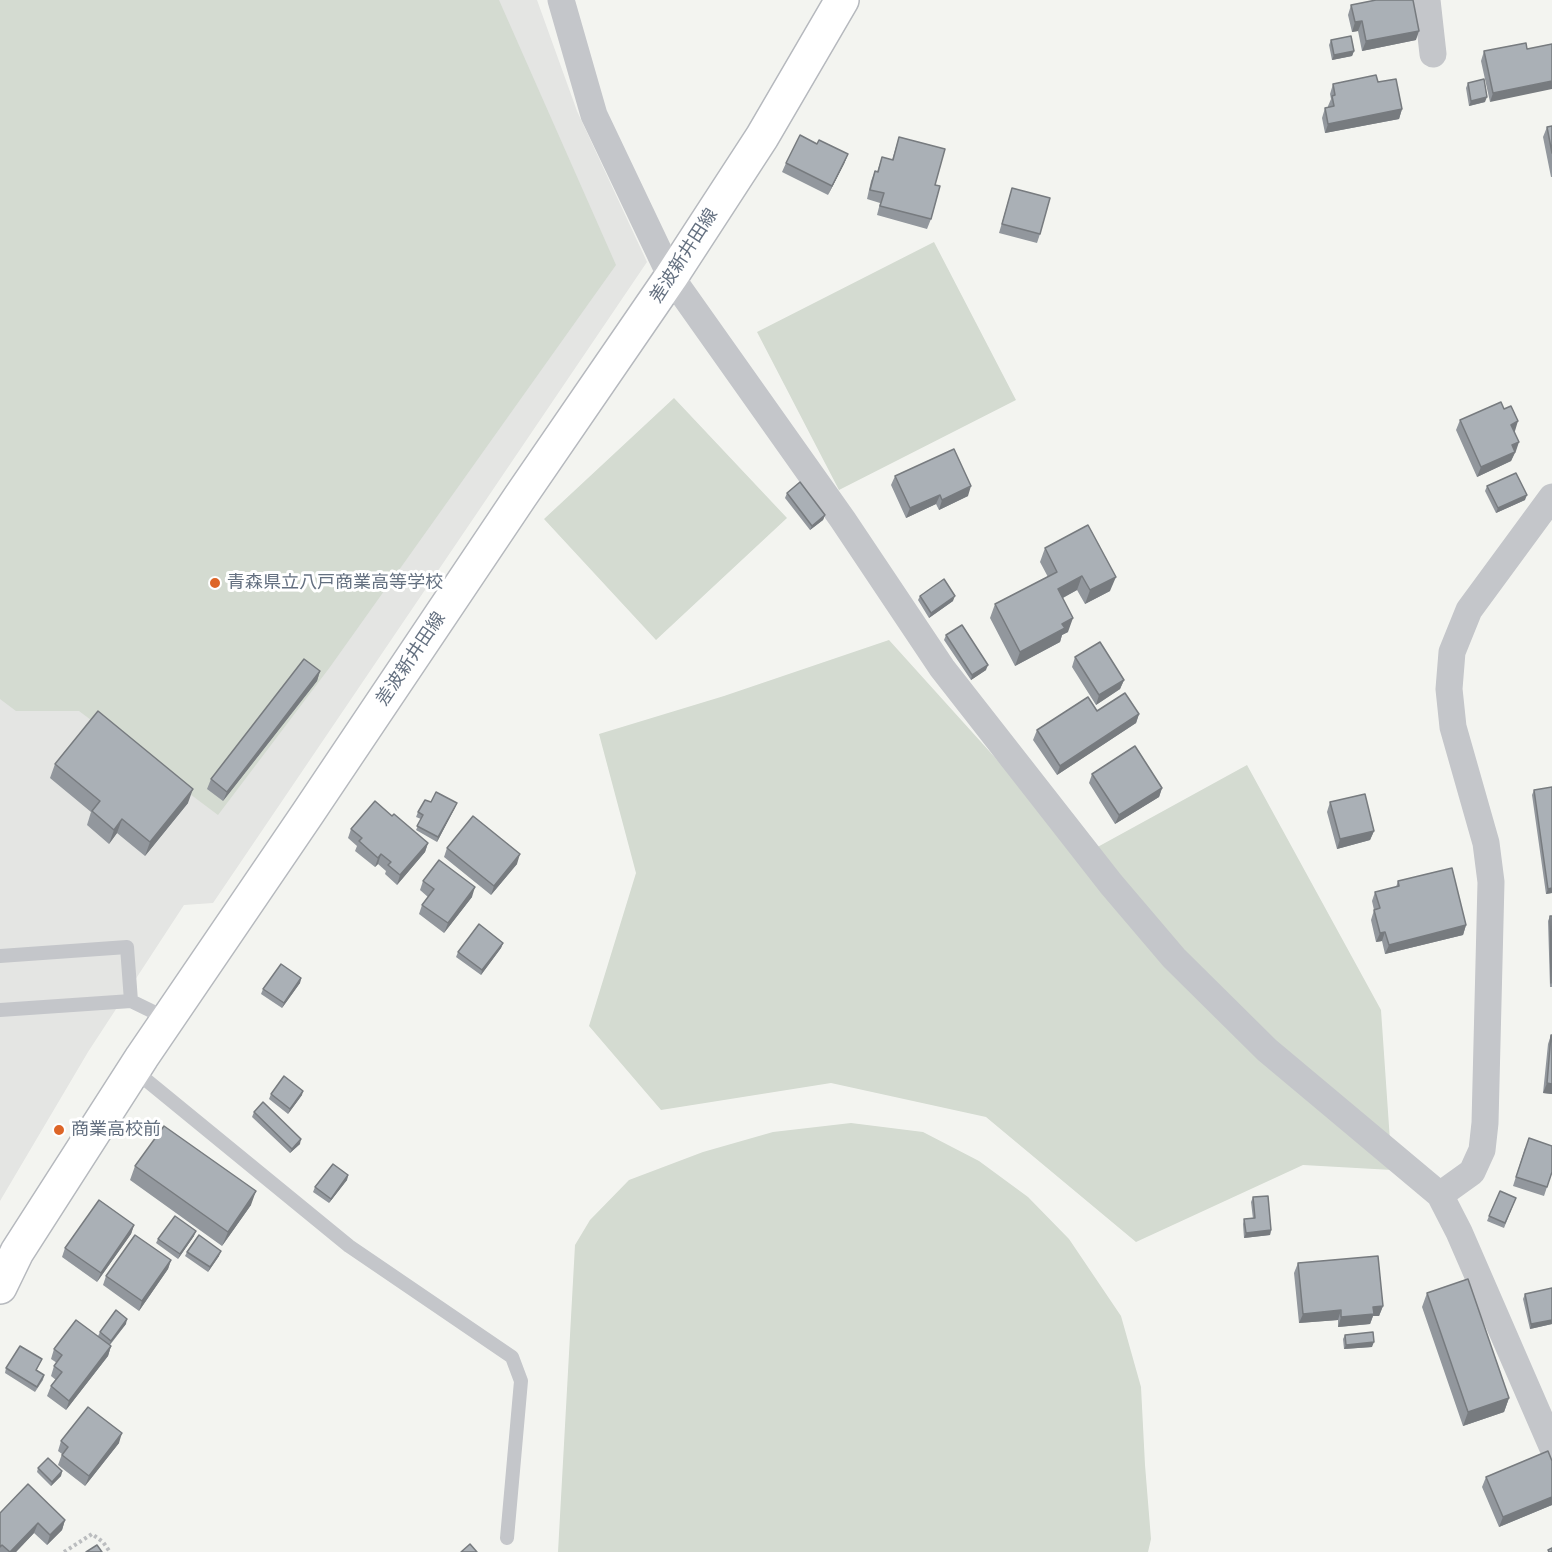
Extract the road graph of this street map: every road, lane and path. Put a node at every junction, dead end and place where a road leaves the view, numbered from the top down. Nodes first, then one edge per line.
1 (561, 0) edge
2 (842, 0) edge
3 (1427, 0) edge
4 (1433, 54) dead end
5 (671, 277) junction
6 (1552, 497) edge
7 (0, 956) edge
8 (130, 1001) junction
9 (0, 1010) edge
10 (168, 1019) junction
11 (134, 1070) junction
12 (1440, 1194) junction
13 (0, 1287) edge
14 (1552, 1446) edge
15 (507, 1538) dead end
16 (64, 1552) edge
17 (110, 1552) edge

1 - 5 street
2 - 5 main road, 差波新井田線
3 - 4 street
5 - 10 main road, 差波新井田線
5 - 12 street
6 - 12 street
7 - 8 lane
8 - 9 lane
8 - 10 lane
10 - 11 main road, 差波新井田線
11 - 13 main road, 差波新井田線
11 - 15 lane
12 - 14 street
16 - 17 path

